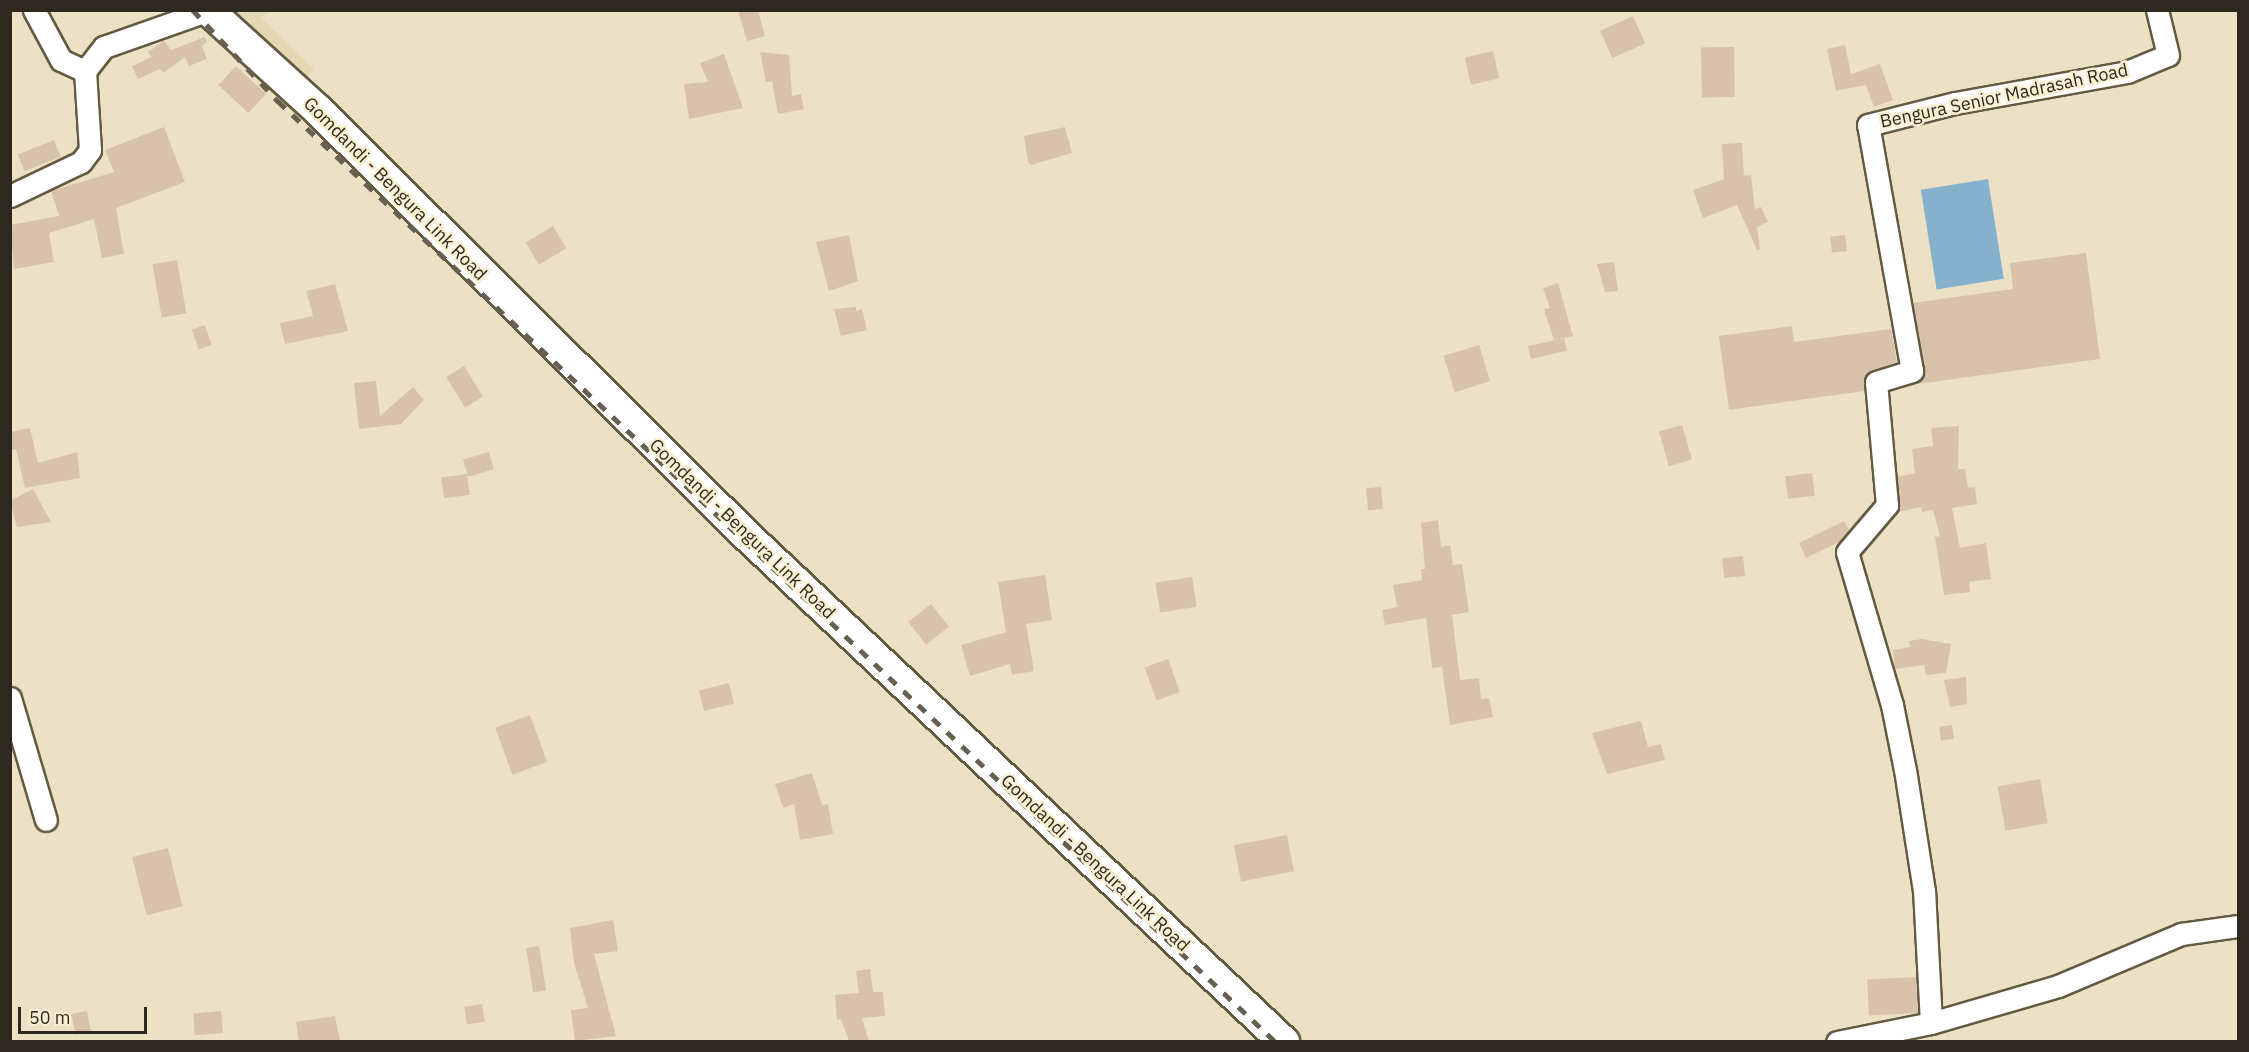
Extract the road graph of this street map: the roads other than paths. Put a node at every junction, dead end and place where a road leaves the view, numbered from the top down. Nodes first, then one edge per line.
1 (34, 10) edge
2 (2157, 10) edge
3 (207, 11) edge
4 (85, 71) junction
5 (10, 196) edge
6 (10, 698) edge
7 (46, 820) dead end
8 (2238, 926) edge
9 (1930, 1023) junction
10 (1284, 1041) edge
11 (1837, 1041) edge

1 - 4 street
2 - 9 street, Bengura Senior Madrasah Road
3 - 4 street
3 - 10 main road, Gomdandi - Bengura Link Road
4 - 5 street
6 - 7 street
8 - 9 street
9 - 11 street

